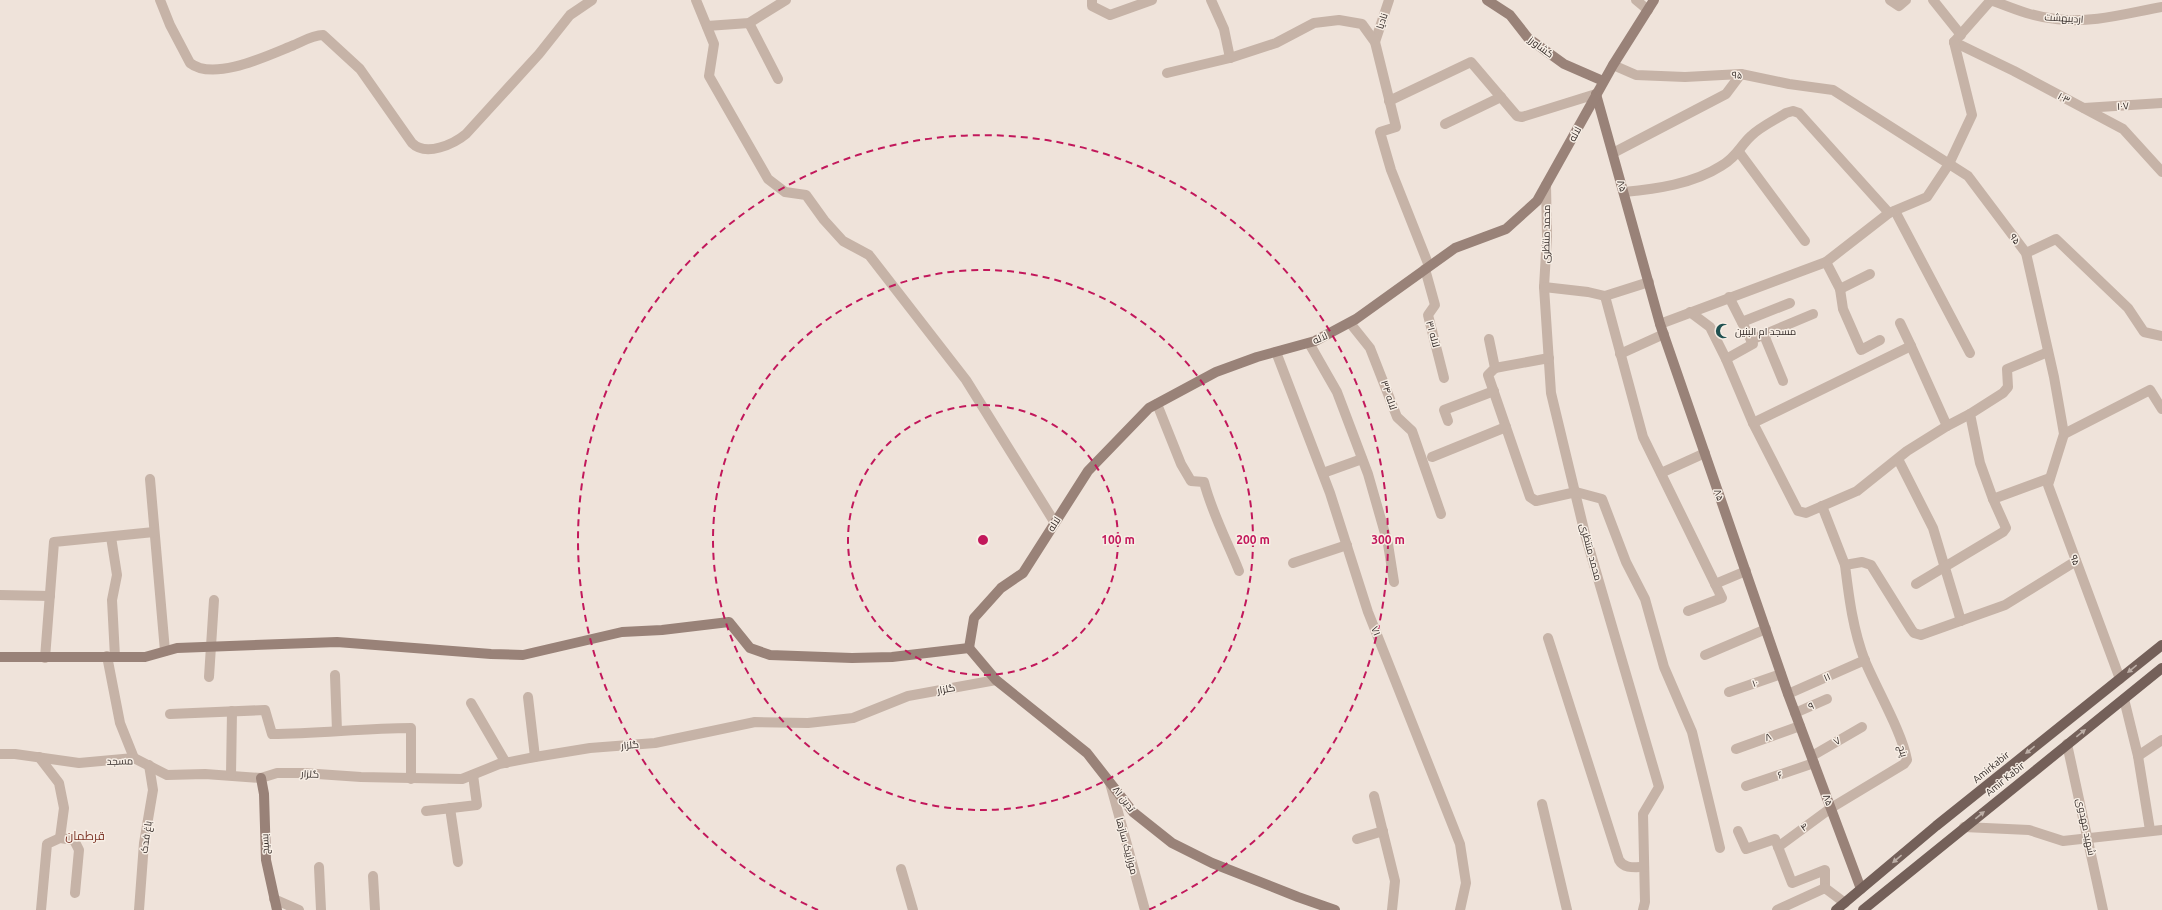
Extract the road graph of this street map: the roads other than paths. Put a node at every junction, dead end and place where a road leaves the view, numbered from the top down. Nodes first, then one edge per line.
1 (160, 0) edge
2 (592, 0) edge
3 (696, 0) edge
4 (786, 0) edge
5 (1092, 0) edge
6 (1152, 0) edge
7 (1210, 0) edge
8 (1389, 0) edge
9 (1488, 0) edge
10 (1636, 0) edge
11 (1654, 0) edge
12 (1890, 0) edge
13 (1906, 0) edge
14 (1933, 0) edge
15 (2162, 7) edge
16 (1648, 10) junction
17 (749, 23) junction
18 (707, 26) junction
19 (1961, 35) junction
20 (1375, 42) junction
21 (1954, 42) junction
22 (1230, 58) junction
23 (1613, 65) junction
24 (1167, 74) dead end
25 (1741, 74) junction
26 (778, 79) dead end
27 (1603, 81) junction
28 (1596, 94) junction
29 (1501, 97) junction
30 (1389, 101) junction
31 (2162, 103) edge
32 (2084, 108) junction
33 (1445, 124) dead end
34 (1739, 152) junction
35 (1613, 153) junction
36 (1949, 164) junction
37 (2162, 172) edge
38 (1546, 185) junction
39 (1624, 192) junction
40 (1892, 212) junction
41 (1804, 241) dead end
42 (2026, 253) junction
43 (1826, 262) junction
44 (1427, 268) junction
45 (1870, 274) dead end
46 (1648, 282) junction
47 (1544, 287) junction
48 (1840, 289) junction
49 (1605, 296) junction
50 (1729, 297) junction
51 (1790, 303) dead end
52 (1690, 312) junction
53 (1812, 314) dead end
54 (1742, 322) junction
55 (1350, 323) junction
56 (1900, 323) dead end
57 (1660, 324) junction
58 (1664, 334) junction
59 (1764, 335) junction
60 (2162, 336) edge
61 (1489, 339) dead end
62 (1751, 340) junction
63 (1880, 340) dead end
64 (1309, 343) junction
65 (1911, 346) junction
66 (1276, 352) junction
67 (2048, 352) junction
68 (1970, 353) dead end
69 (1620, 354) junction
70 (1549, 358) junction
71 (1726, 359) junction
72 (1495, 368) junction
73 (1444, 378) dead end
74 (1783, 381) dead end
75 (1494, 391) junction
76 (1157, 404) junction
77 (2162, 409) edge
78 (1970, 414) junction
79 (1448, 421) dead end
80 (1753, 423) junction
81 (1947, 426) junction
82 (1506, 427) junction
83 (2064, 434) junction
84 (1705, 453) junction
85 (1432, 457) dead end
86 (1362, 458) junction
87 (1898, 459) junction
88 (1323, 473) junction
89 (1661, 473) junction
90 (2050, 478) junction
91 (150, 479) dead end
92 (1576, 492) junction
93 (1993, 499) junction
94 (1822, 506) junction
95 (1441, 514) dead end
96 (1055, 523) junction
97 (154, 532) junction
98 (111, 537) junction
99 (1347, 545) junction
100 (2076, 561) junction
101 (1293, 563) dead end
102 (1845, 565) junction
103 (1946, 568) junction
104 (1239, 571) dead end
105 (1746, 571) junction
106 (1394, 582) dead end
107 (1715, 584) junction
108 (1916, 584) dead end
109 (0, 595) edge
110 (50, 596) junction
111 (214, 600) dead end
112 (1688, 611) dead end
113 (1961, 621) junction
114 (1766, 629) junction
115 (1548, 638) dead end
116 (2162, 645) edge
117 (210, 648) junction
118 (969, 648) junction
119 (165, 651) junction
120 (1705, 655) dead end
121 (111, 656) junction
122 (0, 657) edge
123 (45, 658) junction
124 (1865, 660) junction
125 (2162, 668) edge
126 (1781, 674) junction
127 (335, 675) dead end
128 (209, 677) dead end
129 (2120, 679) junction
130 (996, 680) junction
131 (1729, 692) dead end
132 (1788, 694) junction
133 (528, 698) dead end
134 (1827, 698) dead end
135 (2124, 699) junction
136 (471, 703) dead end
137 (232, 711) junction
138 (1795, 713) junction
139 (170, 714) dead end
140 (1800, 726) junction
141 (1862, 727) dead end
142 (337, 731) junction
143 (2162, 740) edge
144 (2067, 744) junction
145 (1736, 749) dead end
146 (0, 754) edge
147 (2138, 756) junction
148 (39, 757) junction
149 (535, 757) junction
150 (134, 758) junction
151 (1813, 759) junction
152 (506, 763) junction
153 (149, 765) junction
154 (231, 775) junction
155 (473, 775) junction
156 (261, 778) junction
157 (411, 779) junction
158 (1110, 781) junction
159 (1746, 786) dead end
160 (1374, 796) dead end
161 (1542, 804) dead end
162 (450, 808) junction
163 (1831, 808) junction
164 (426, 811) dead end
165 (1936, 826) junction
166 (1964, 827) junction
167 (2150, 830) junction
168 (2162, 830) edge
169 (1738, 831) dead end
170 (1383, 832) junction
171 (60, 838) junction
172 (2089, 838) junction
173 (1357, 839) dead end
174 (1918, 841) junction
175 (1946, 841) junction
176 (1778, 847) junction
177 (1720, 848) dead end
178 (1930, 855) junction
179 (458, 862) dead end
180 (319, 867) dead end
181 (1644, 867) junction
182 (902, 869) dead end
183 (373, 876) dead end
184 (1825, 888) junction
185 (1861, 889) junction
186 (75, 893) dead end
187 (274, 899) junction
188 (1845, 903) junction
189 (41, 910) edge
190 (139, 910) edge
191 (277, 910) edge
192 (299, 910) edge
193 (321, 910) edge
194 (375, 910) edge
195 (913, 910) edge
196 (1145, 910) edge
197 (1335, 910) edge
198 (1392, 910) edge
199 (1460, 910) edge
200 (1567, 910) edge
201 (1643, 910) edge
202 (1777, 910) edge
203 (1836, 910) edge
204 (1863, 910) edge
205 (2103, 910) edge

1 - 2 street
3 - 18 street
4 - 17 street
5 - 6 street
7 - 22 street
8 - 20 street, نادیا
9 - 27 street, کشاورز
10 - 16 street
11 - 16 street, لاله
12 - 13 street
14 - 19 street
15 - 19 street, اردیبهشت
16 - 23 street, لاله
17 - 18 street
17 - 26 street
18 - 96 street
19 - 21 street, اردیبهشت
20 - 22 street
20 - 30 street
21 - 32 street, ۱۰۳
21 - 36 street
22 - 24 street
23 - 25 street, ۹۵
23 - 27 street, لاله
25 - 35 street
25 - 36 street, ۹۵
27 - 28 street, لاله
28 - 29 street
28 - 35 street, ۸۵
28 - 38 street, لاله
29 - 30 street
29 - 33 street
30 - 44 street
31 - 32 street, ۱۰۷
32 - 37 street, ۱۰۳
34 - 39 street
34 - 40 street
34 - 41 street
35 - 39 street, ۸۵
36 - 40 street
36 - 42 street, ۹۵
38 - 44 street, لاله
38 - 47 street, محمد منتظری
39 - 46 street, ۸۵
40 - 43 street
40 - 68 street
42 - 60 street
42 - 67 street, ۹۵
43 - 48 street
43 - 50 street
44 - 55 street, لاله
44 - 73 street, لاله ۳۱
45 - 48 street
46 - 49 street
46 - 57 street, ۸۵
47 - 49 street
47 - 70 street, محمد منتظری
48 - 63 street
49 - 69 street
50 - 52 street
50 - 54 street
51 - 54 street
52 - 57 street
52 - 71 street
53 - 59 street
54 - 62 street
55 - 64 street, لاله
55 - 95 street, لاله ۳۴
56 - 65 street
57 - 58 street, ۸۵
58 - 69 street
58 - 84 street, ۸۵
59 - 62 street
59 - 74 street
61 - 72 street
62 - 71 street
64 - 66 street, لاله
64 - 86 street
65 - 80 street
65 - 81 street
66 - 76 street, لاله
66 - 88 street, ۷۱
67 - 78 street
67 - 83 street, ۹۵
69 - 89 street
70 - 72 street
70 - 92 street, محمد منتظری
71 - 80 street
72 - 75 street
75 - 79 street
75 - 82 street
76 - 96 street, لاله
76 - 104 street
77 - 83 street
78 - 81 street
78 - 93 street
80 - 94 street
81 - 87 street
82 - 85 street
82 - 92 street
83 - 90 street, ۹۵
84 - 89 street
84 - 105 street, ۸۵
86 - 88 street
86 - 106 street
87 - 94 street
87 - 103 street
88 - 99 street, ۷۱
89 - 107 street
90 - 93 street
90 - 100 street, ۹۵
91 - 97 street
92 - 177 street
92 - 181 street, محمد منتظری
93 - 103 street
94 - 102 street
96 - 118 street, لاله
97 - 98 street
97 - 119 street
98 - 110 street
98 - 121 street
99 - 101 street
99 - 199 street, ۷۱
100 - 113 street
100 - 129 street, ۹۵
102 - 113 street
102 - 124 street
103 - 108 street
103 - 113 street
105 - 107 street
105 - 114 street, ۸۵
107 - 112 street
109 - 110 street
110 - 123 street
111 - 117 street
114 - 120 street
114 - 126 street, ۸۵
115 - 181 street
116 -> 129 main road, Amirkabir
117 - 118 street
117 - 119 street
117 - 128 street
118 - 130 street, تدین ۸۱
119 - 121 street
121 - 123 street
121 - 150 street
122 - 123 street
124 - 132 street, ۱۱
124 - 163 street, پنج
125 - 135 main road, Amir Kabir
126 - 131 street, ۱۰
126 - 132 street, ۸۵
127 - 142 street
129 -> 165 main road, Amirkabir
130 - 149 street, گلزار
130 - 158 street, تدین ۸۱
132 - 138 street, ۸۵
133 - 149 street
134 - 138 street, ۹
144 -> 135 main road, Amir Kabir
135 - 147 street
136 - 152 street
137 - 139 street
137 - 142 street
137 - 154 street
138 - 140 street, ۸۵
140 - 145 street, ۸
140 - 151 street, ۸۵
141 - 151 street, ۷
142 - 157 street
143 - 147 street
166 -> 144 main road, Amir Kabir
144 - 172 street, شهید مهدوی
146 - 148 street, مسجد
147 - 167 street
148 - 150 street, مسجد
148 - 171 street
149 - 152 street, گلزار
150 - 153 street, مسجد
151 - 159 street, ۶
151 - 163 street, ۸۵
152 - 155 street, گلزار
153 - 154 street, مسجد
153 - 190 street, باغ فدک
154 - 156 street, مسجد
155 - 157 street, گلزار
155 - 162 street
156 - 157 street, گلزار
156 - 187 street, بسیج
158 - 196 street, موزاییک سازها
158 - 197 street, تدین ۸۱
160 - 170 street
161 - 200 street
162 - 164 street
162 - 179 street
163 - 176 street, ۴
163 - 185 street, ۸۵
165 - 174 main road, Amirkabir
165 - 175 main road
166 - 172 street
166 - 175 main road, Amir Kabir
167 - 168 street
167 - 172 street
169 - 176 street
170 - 173 street
170 - 198 street
171 - 186 street
171 - 189 street
172 - 205 street, شهید مهدوی
174 - 178 main road
174 -> 185 main road, Amirkabir
175 - 178 main road, Amir Kabir
176 - 184 street
178 - 204 main road, Amir Kabir
180 - 193 street
181 - 201 street, محمد منتظری
182 - 195 street
183 - 194 street
184 - 188 street
184 - 202 street
185 - 188 main road, Amirkabir
187 - 191 street, بسیج
187 - 192 street
188 - 203 main road, Amirkabir

